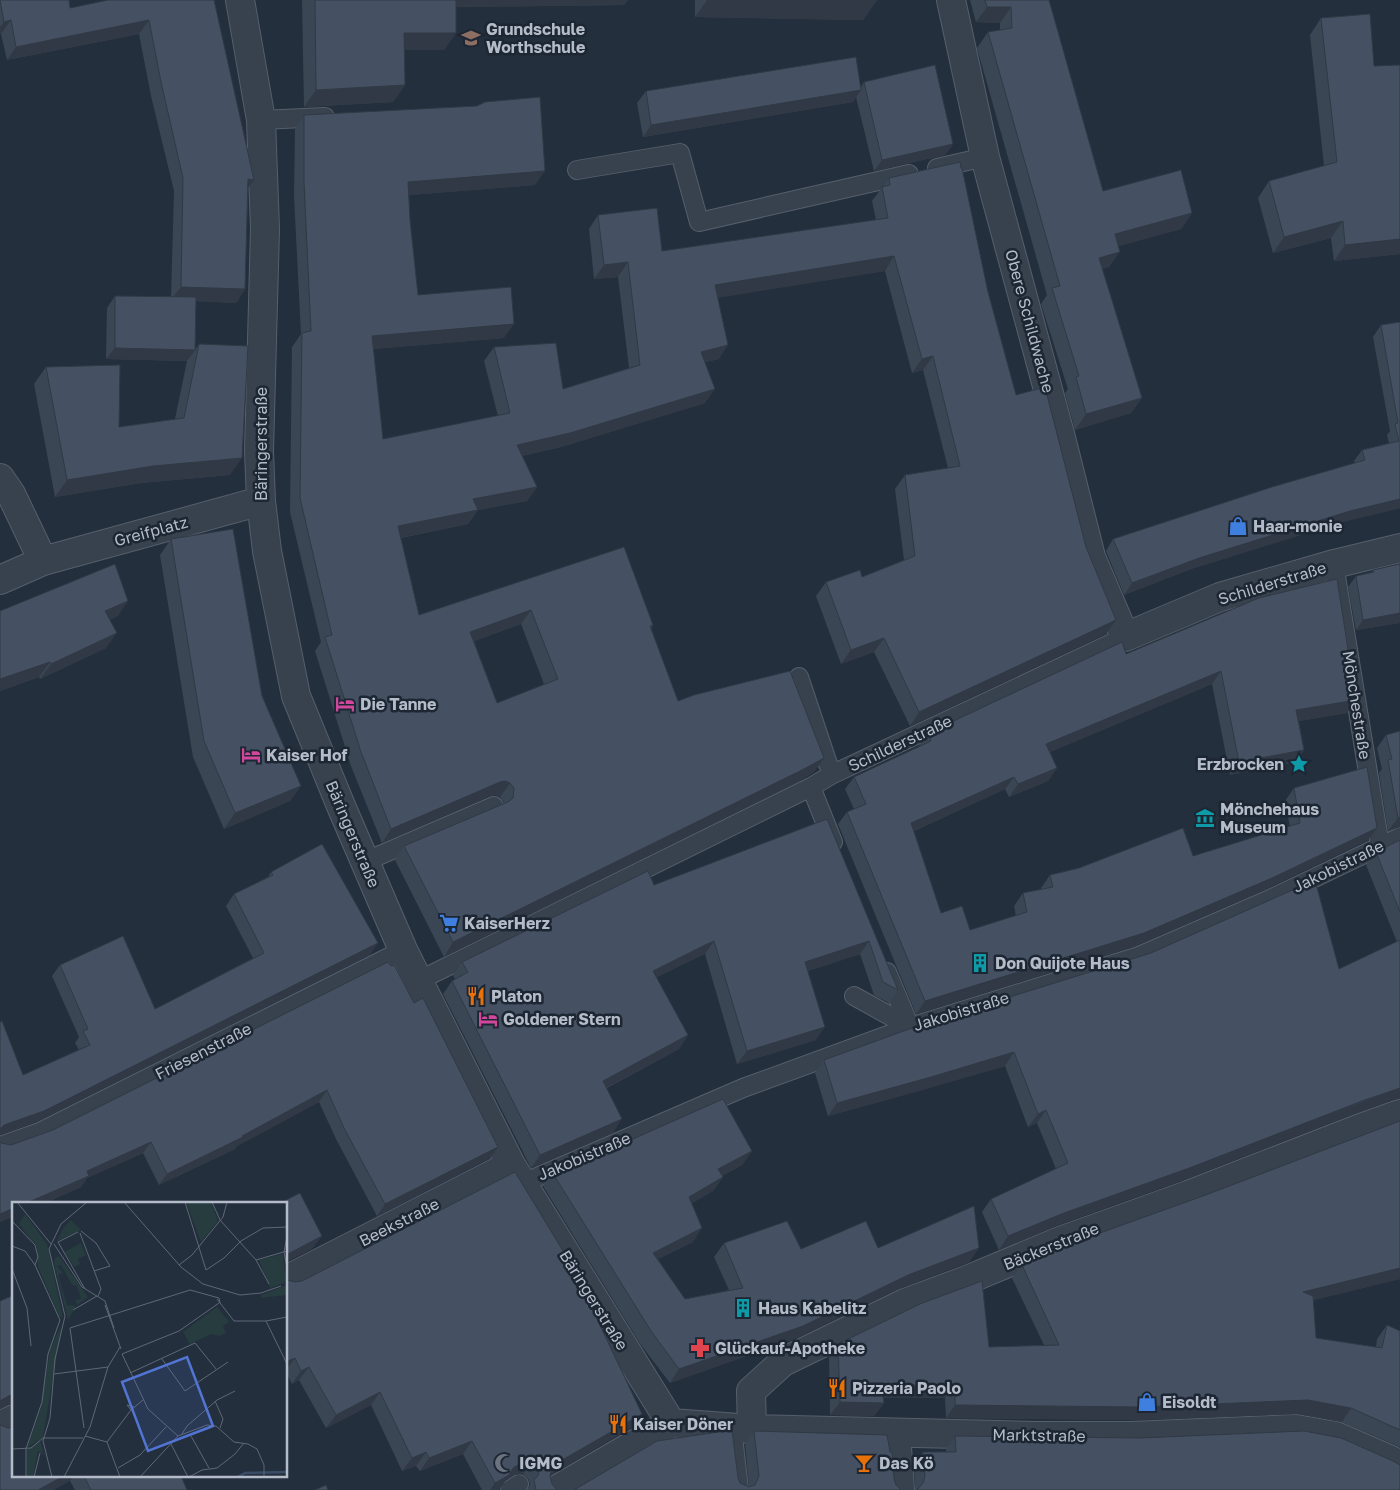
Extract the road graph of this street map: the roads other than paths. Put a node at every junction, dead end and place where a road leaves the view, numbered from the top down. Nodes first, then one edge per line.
1 (240, 0) edge
2 (951, 0) edge
3 (339, 116) edge
4 (261, 120) junction
5 (986, 157) junction
6 (577, 170) dead end
7 (0, 478) edge
8 (261, 501) junction
9 (1400, 548) edge
10 (43, 562) junction
11 (1334, 564) junction
12 (0, 580) edge
13 (1125, 638) junction
14 (799, 677) dead end
15 (833, 774) junction
16 (811, 787) junction
17 (494, 806) edge
18 (1400, 837) edge
19 (1380, 846) junction
20 (841, 861) edge
21 (364, 862) junction
22 (403, 950) junction
23 (879, 953) edge
24 (418, 981) junction
25 (854, 996) dead end
26 (910, 1027) junction
27 (1400, 1114) edge
28 (0, 1146) edge
29 (516, 1174) junction
30 (288, 1279) edge
31 (12, 1420) edge
32 (671, 1423) junction
33 (0, 1426) edge
34 (742, 1428) junction
35 (896, 1433) junction
36 (1400, 1466) edge
37 (556, 1490) edge
38 (739, 1490) edge
39 (900, 1490) edge

1 - 4 street, Bäringerstraße
2 - 5 street, Obere Schildwache
3 - 4 lane
4 - 8 street, Bäringerstraße
5 - 6 lane
5 - 13 street, Obere Schildwache
7 - 10 street
8 - 10 street, Greifplatz
8 - 21 street, Bäringerstraße
9 - 11 street, Schilderstraße
10 - 12 street, Greifplatz
11 - 13 street, Schilderstraße
11 - 19 lane, Mönchestraße
13 - 15 lane, Schilderstraße
14 - 15 lane
15 - 16 lane, Schilderstraße
16 - 20 lane
16 - 24 lane, Schilderstraße
17 - 21 lane
18 - 19 lane, Jakobistraße
19 - 26 lane, Jakobistraße
21 - 22 street, Bäringerstraße
22 - 24 street, Bäringerstraße
22 - 28 lane, Friesenstraße
23 - 26 lane
24 - 29 street, Bäringerstraße
25 - 26 lane
26 - 29 lane, Jakobistraße
27 - 34 street, Bäckerstraße
29 - 30 street, Beekstraße
29 - 32 street, Bäringerstraße
31 - 33 street
32 - 34 street, Marktstraße
32 - 37 street
34 - 35 street, Marktstraße
34 - 38 lane
35 - 36 street, Marktstraße
35 - 39 street

